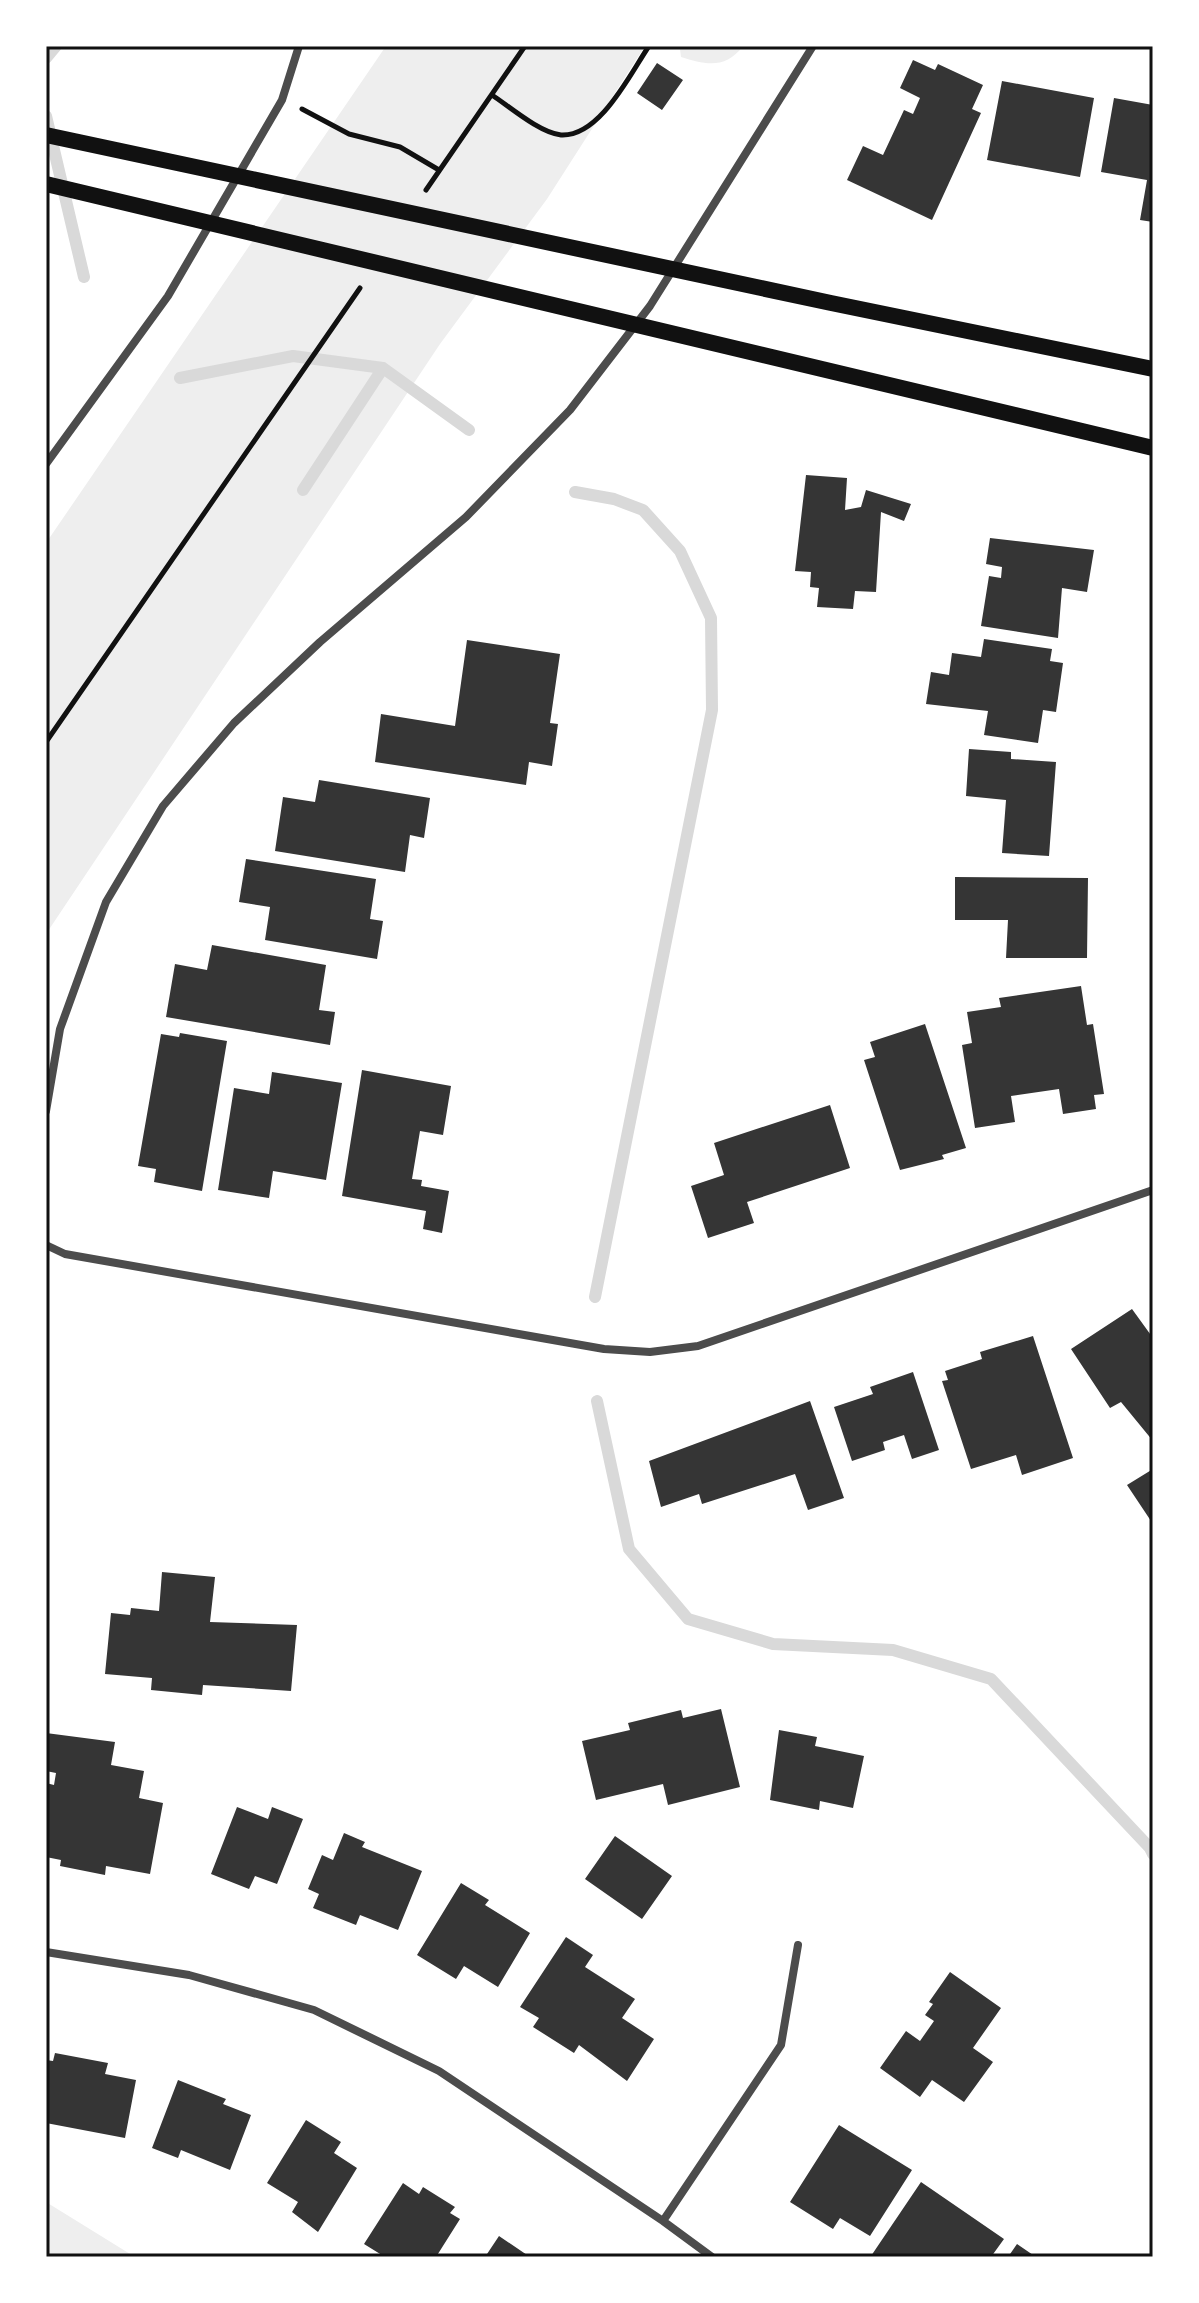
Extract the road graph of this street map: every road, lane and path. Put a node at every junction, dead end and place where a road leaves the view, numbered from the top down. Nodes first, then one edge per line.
1 (299, 46) edge
2 (525, 46) edge
3 (649, 46) edge
4 (813, 46) edge
5 (492, 95) junction
6 (282, 100) junction
7 (46, 135) edge
8 (439, 170) junction
9 (46, 184) edge
10 (422, 196) dead end
11 (361, 287) dead end
12 (1153, 369) edge
13 (1153, 448) edge
14 (46, 464) edge
15 (46, 742) edge
16 (46, 1111) edge
17 (1153, 1190) edge
18 (46, 1245) edge
19 (798, 1945) dead end
20 (46, 1952) edge
21 (663, 2221) junction
22 (712, 2257) edge

1 - 6 street
2 - 5 path
3 - 5 path
4 - 16 street
5 - 8 path
6 - 8 path
6 - 14 street
7 - 12 main road
8 - 10 path
9 - 13 main road
11 - 15 path
17 - 18 street
19 - 21 street
20 - 21 street
21 - 22 street

